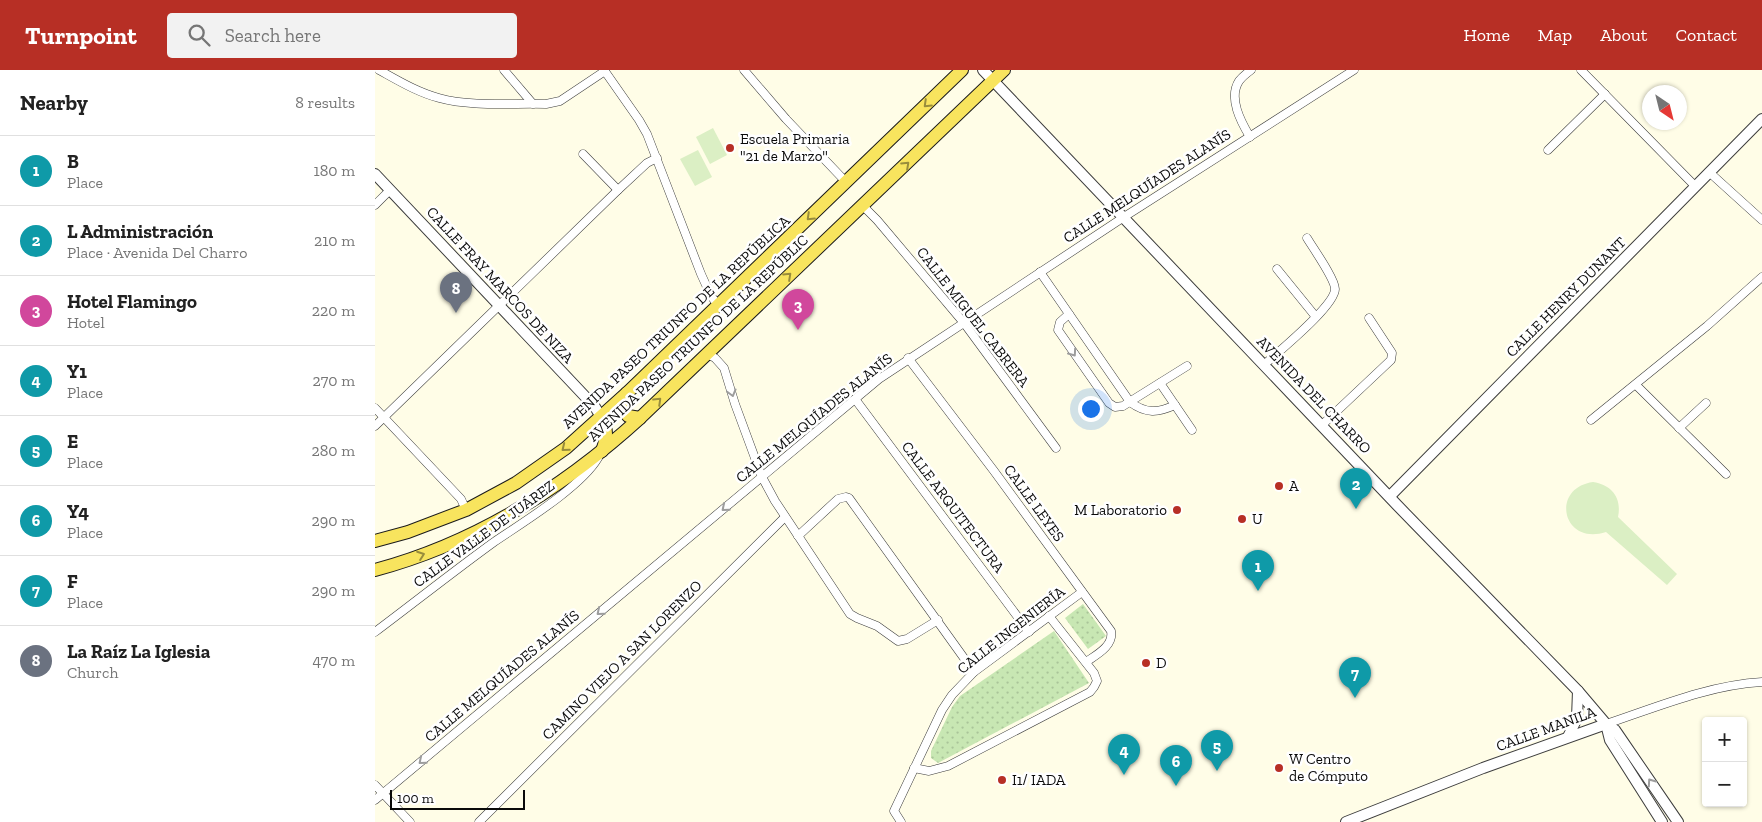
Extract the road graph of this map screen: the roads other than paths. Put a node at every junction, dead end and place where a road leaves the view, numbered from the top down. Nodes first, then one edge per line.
1 (379, 70) edge
2 (504, 70) edge
3 (744, 70) edge
4 (962, 70) edge
5 (983, 70) edge
6 (1004, 70) edge
7 (1251, 70) edge
8 (1354, 70) edge
9 (1581, 70) edge
10 (605, 71) edge
11 (993, 81) junction
12 (1605, 94) junction
13 (533, 104) junction
14 (1762, 119) edge
15 (1249, 137) junction
16 (1548, 150) dead end
17 (583, 154) dead end
18 (657, 158) junction
19 (1709, 172) junction
20 (375, 174) edge
21 (845, 182) junction
22 (1695, 186) junction
23 (390, 190) junction
24 (619, 190) junction
25 (375, 205) edge
26 (863, 206) junction
27 (1124, 217) junction
28 (1762, 220) edge
29 (1307, 238) dead end
30 (1277, 269) dead end
31 (1040, 272) junction
32 (1762, 277) edge
33 (499, 305) junction
34 (718, 305) junction
35 (1069, 314) junction
36 (1316, 317) junction
37 (1369, 318) dead end
38 (964, 323) junction
39 (707, 354) junction
40 (908, 358) junction
41 (1265, 364) junction
42 (1187, 366) dead end
43 (1160, 383) junction
44 (1636, 385) junction
45 (627, 392) junction
46 (855, 399) junction
47 (1130, 402) junction
48 (1706, 403) dead end
49 (1175, 406) junction
50 (375, 408) edge
51 (601, 417) junction
52 (384, 418) junction
53 (640, 418) junction
54 (1591, 420) dead end
55 (1322, 425) junction
56 (375, 426) edge
57 (1679, 428) junction
58 (1192, 430) dead end
59 (1056, 448) dead end
60 (602, 451) junction
61 (1726, 474) dead end
62 (762, 477) junction
63 (1390, 496) junction
64 (466, 510) junction
65 (785, 517) junction
66 (799, 536) junction
67 (375, 542) edge
68 (375, 570) edge
69 (1082, 592) junction
70 (1049, 616) junction
71 (938, 620) junction
72 (375, 632) edge
73 (1029, 632) junction
74 (1086, 662) junction
75 (975, 672) junction
76 (1762, 682) edge
77 (1578, 692) junction
78 (1606, 724) junction
79 (1568, 737) junction
80 (914, 768) junction
81 (375, 785) edge
82 (383, 793) junction
83 (375, 800) edge
84 (410, 822) edge
85 (479, 822) edge
86 (901, 822) edge
87 (1346, 822) edge
88 (1662, 822) edge
89 (1679, 822) edge

1 - 13 street
2 - 13 street
3 - 21 street
4 -> 21 main road, AVENIDA PASEO TRIUNFO DE LA REPÚBLICA
5 - 11 street, AVENIDA DEL CHARRO
6 - 11 main road, AVENIDA PASEO TRIUNFO DE LA REPÚBLIC
7 - 15 street
8 - 15 street, CALLE MELQUÍADES ALANÍS
9 - 12 street
10 - 13 street
10 - 18 street
26 -> 11 main road, AVENIDA PASEO TRIUNFO DE LA REPÚBLIC
11 - 27 street, AVENIDA DEL CHARRO
12 - 16 street
12 - 22 street
14 - 19 street, CALLE HENRY DUNANT
15 - 27 street, CALLE MELQUÍADES ALANÍS
17 - 24 street
18 - 24 street
18 - 34 street
19 - 22 street, CALLE HENRY DUNANT
19 - 28 street
20 - 23 street, CALLE FRAY MARCOS DE NIZA
21 -> 34 main road, AVENIDA PASEO TRIUNFO DE LA REPÚBLICA
22 - 63 street, CALLE HENRY DUNANT
23 - 25 street
23 - 33 street, CALLE FRAY MARCOS DE NIZA
24 - 33 street
26 - 38 street, CALLE MIGUEL CABRERA
39 -> 26 main road, AVENIDA PASEO TRIUNFO DE LA REPÚBLIC
27 - 31 street, CALLE MELQUÍADES ALANÍS
27 - 41 street, AVENIDA DEL CHARRO
29 - 36 street
30 - 36 street
31 - 35 street
31 - 38 street, CALLE MELQUÍADES ALANÍS
32 - 44 street
33 - 51 street, CALLE FRAY MARCOS DE NIZA
33 - 52 street
34 - 45 main road, AVENIDA PASEO TRIUNFO DE LA REPÚBLICA
35 - 47 street
35 -> 47 street
36 - 41 street
37 - 55 street
38 - 40 street, CALLE MELQUÍADES ALANÍS
38 - 59 street, CALLE MIGUEL CABRERA
53 -> 39 main road, AVENIDA PASEO TRIUNFO DE LA REPÚBLIC
39 -> 62 street
40 - 46 street, CALLE MELQUÍADES ALANÍS
40 - 69 street, CALLE LEYES
41 - 55 street, AVENIDA DEL CHARRO
42 - 43 street
43 - 47 street
43 - 49 street
44 - 54 street
44 - 57 street
45 - 51 main road, AVENIDA PASEO TRIUNFO DE LA REPÚBLICA
45 - 53 main road
46 - 62 street, CALLE MELQUÍADES ALANÍS
46 - 73 street, CALLE ARQUITECTURA
47 - 49 street
48 - 57 street
49 - 58 street
50 - 52 street
51 - 60 main road
51 -> 64 main road, AVENIDA PASEO TRIUNFO DE LA REPÚBLICA
52 - 56 street
52 - 64 street
53 - 60 main road, AVENIDA PASEO TRIUNFO DE LA REPÚBLIC
55 - 63 street, AVENIDA DEL CHARRO
57 - 61 street
68 -> 60 main road, AVENIDA PASEO TRIUNFO DE LA REPÚBLIC
60 - 72 street, CALLE VALLE DE JUÁREZ
62 - 65 street
62 -> 82 street, CALLE MELQUÍADES ALANÍS
63 - 77 street, AVENIDA DEL CHARRO
64 - 67 main road, AVENIDA PASEO TRIUNFO DE LA REPÚBLICA
65 - 66 street
65 - 85 street, CAMINO VIEJO A SAN LORENZO
66 - 71 street
66 - 71 street
69 - 70 street, CALLE INGENIERÍA
69 - 74 street, CALLE LEYES
70 - 73 street, CALLE INGENIERÍA
70 - 74 street
71 - 75 street
73 - 75 street, CALLE INGENIERÍA
74 - 80 street
75 - 80 street, CALLE INGENIERÍA
76 - 78 street, CALLE MANILA
77 - 78 street, AVENIDA DEL CHARRO
77 - 79 street
78 - 79 street, CALLE MANILA
78 - 88 street, AVENIDA DEL CHARRO
89 -> 78 street
79 - 87 street, CALLE MANILA
80 - 86 street, CALLE INGENIERÍA
81 - 82 street
82 - 83 street, CALLE MELQUÍADES ALANÍS
82 - 84 street

